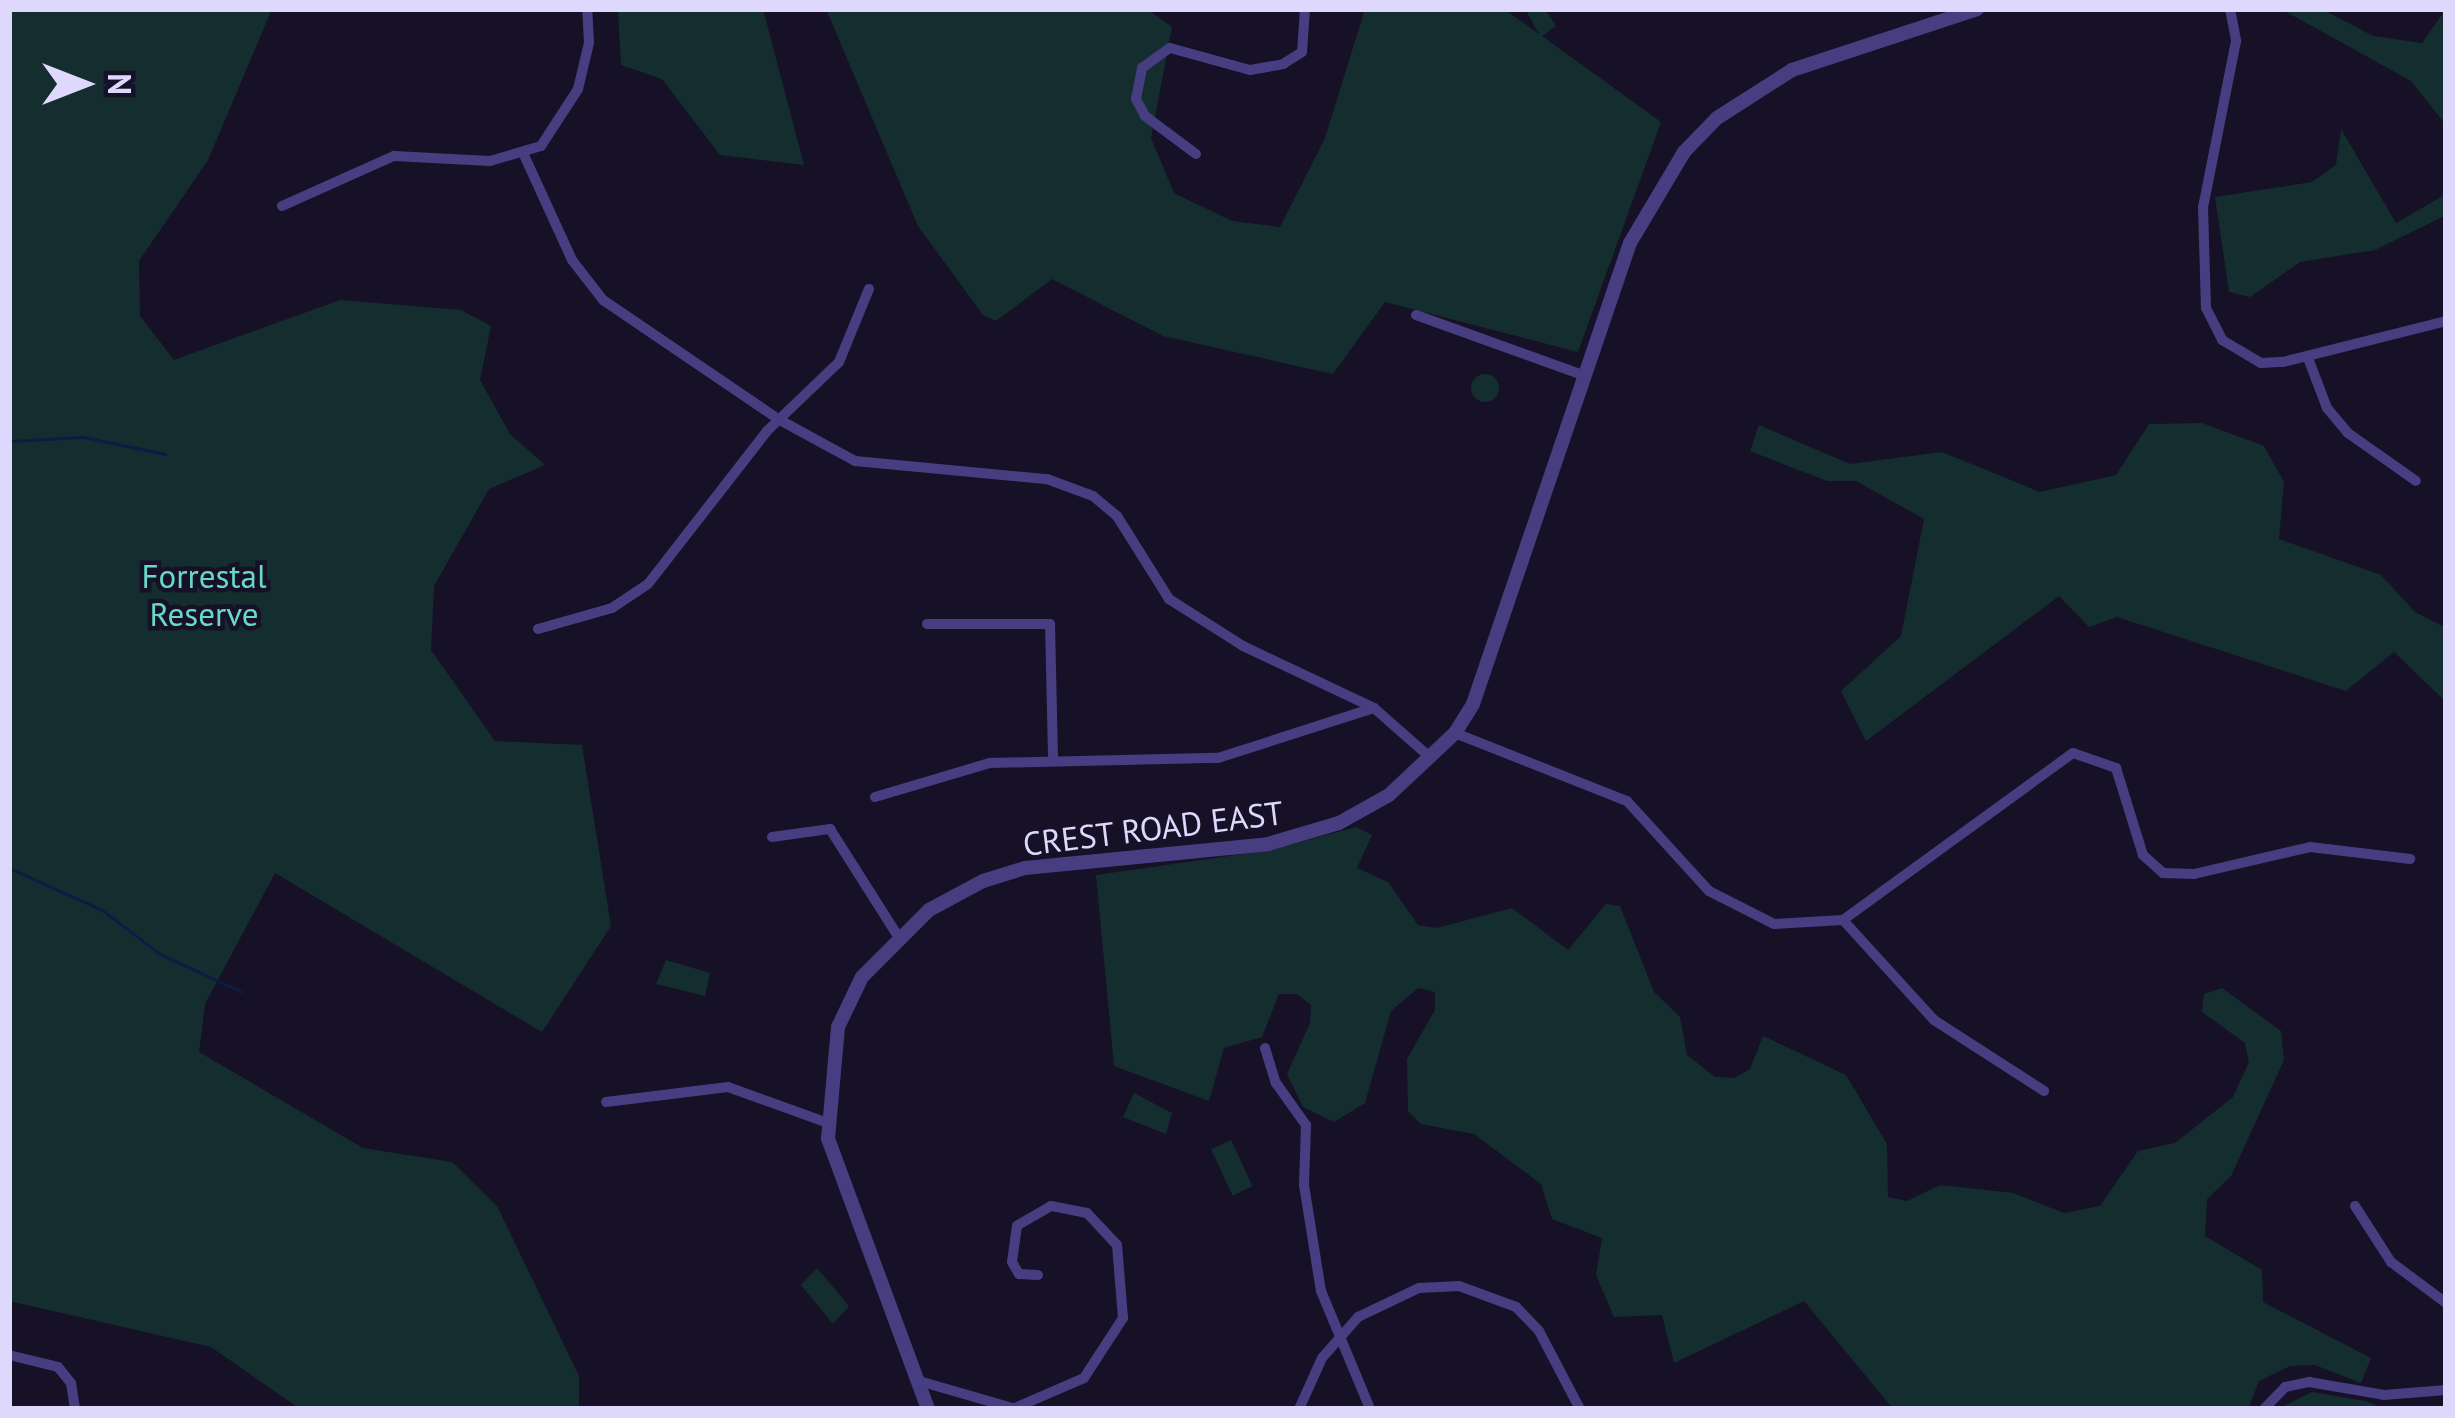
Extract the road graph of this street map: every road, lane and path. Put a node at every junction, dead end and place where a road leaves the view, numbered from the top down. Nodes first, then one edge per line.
1 (587, 9) edge
2 (1305, 9) edge
3 (1977, 9) edge
4 (2230, 9) edge
5 (1196, 154) dead end
6 (524, 155) junction
7 (282, 206) dead end
8 (869, 289) dead end
9 (1416, 315) dead end
10 (2446, 321) edge
11 (2308, 358) junction
12 (1586, 376) junction
13 (778, 419) junction
14 (2416, 481) dead end
15 (927, 624) dead end
16 (538, 629) dead end
17 (1374, 708) junction
18 (1455, 733) junction
19 (1431, 758) junction
20 (1053, 760) junction
21 (874, 797) dead end
22 (772, 838) dead end
23 (2410, 860) dead end
24 (1843, 920) junction
25 (898, 936) junction
26 (1265, 1048) dead end
27 (2044, 1091) dead end
28 (606, 1102) dead end
29 (828, 1123) junction
30 (2355, 1206) dead end
31 (1038, 1275) dead end
32 (2446, 1303) edge
33 (1339, 1334) junction
34 (9, 1355) edge
35 (919, 1381) junction
36 (2446, 1390) edge
37 (75, 1409) edge
38 (928, 1409) edge
39 (1015, 1409) edge
40 (1299, 1409) edge
41 (1370, 1409) edge
42 (1580, 1409) edge
43 (2264, 1409) edge

1 - 6 street
2 - 5 street
3 - 12 street, CREST ROAD EAST
4 - 11 street
6 - 7 street
6 - 13 street
8 - 13 street
9 - 12 street
10 - 11 street
11 - 14 street
12 - 18 street, CREST ROAD EAST
13 - 16 street
13 - 17 street
15 - 20 street
17 - 19 street
17 - 20 street
18 - 19 street, CREST ROAD EAST
18 - 24 street
19 - 25 street, CREST ROAD EAST
20 - 21 street
22 - 25 street
23 - 24 street
24 - 27 street
25 - 29 street, CREST ROAD EAST
26 - 33 street
28 - 29 street
29 - 35 street, CREST ROAD EAST
30 - 32 street
31 - 39 street
33 - 40 street
33 - 41 street
33 - 42 street
34 - 37 street
35 - 38 street, CREST ROAD EAST
35 - 39 street
36 - 43 street

